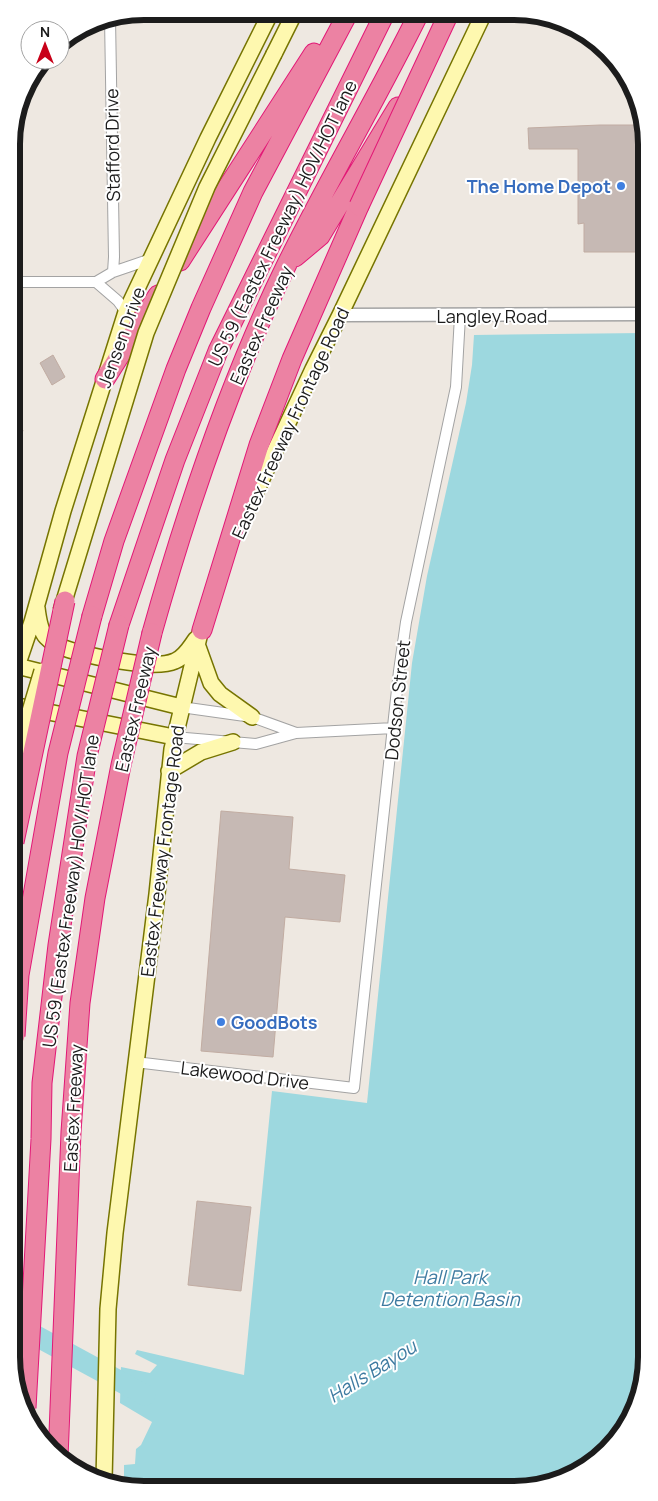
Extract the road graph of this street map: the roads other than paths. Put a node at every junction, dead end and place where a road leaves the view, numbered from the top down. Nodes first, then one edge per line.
1 (267, 20) edge
2 (291, 20) edge
3 (336, 20) edge
4 (344, 20) edge
5 (382, 20) edge
6 (415, 20) edge
7 (446, 20) edge
8 (453, 20) edge
9 (481, 20) edge
10 (110, 25) edge
11 (151, 259) junction
12 (287, 264) junction
13 (113, 272) junction
14 (20, 282) edge
15 (96, 282) junction
16 (126, 312) junction
17 (638, 314) edge
18 (340, 315) junction
19 (460, 316) junction
20 (105, 380) junction
21 (65, 601) junction
22 (37, 606) junction
23 (200, 636) junction
24 (20, 655) edge
25 (20, 671) edge
26 (20, 706) edge
27 (181, 707) junction
28 (35, 708) junction
29 (252, 717) junction
30 (394, 728) junction
31 (296, 733) junction
32 (174, 737) junction
33 (20, 738) edge
34 (233, 742) junction
35 (20, 746) edge
36 (169, 771) junction
37 (20, 814) edge
38 (20, 969) edge
39 (135, 1062) junction
40 (354, 1088) joint
41 (27, 1397) edge
42 (58, 1447) edge
43 (104, 1474) edge

1 - 11 main road, Jensen Drive
2 - 21 main road, bridge
3 - 20 highway
4 - 38 highway, bridge
5 - 41 highway, US 59 (Eastex Freeway) HOV/HOT lane, bridge
6 - 12 highway, Eastex Freeway
7 - 23 highway, bridge
8 - 12 highway
9 - 18 main road, Eastex Freeway Frontage Road
10 - 13 street, Stafford Drive
11 - 13 street
11 - 16 main road, Jensen Drive
12 - 42 highway, Eastex Freeway, bridge
13 - 15 street
14 - 15 street
15 - 16 street
16 - 20 main road, Jensen Drive
17 - 19 street, Langley Road
18 - 19 street, Langley Road
18 - 23 main road, Eastex Freeway Frontage Road
19 - 30 street, Dodson Street
20 - 22 main road, Jensen Drive
21 - 35 main road, bridge
21 - 37 highway, bridge
22 - 23 main road
22 - 24 main road, Jensen Drive
23 - 27 main road, Eastex Freeway Frontage Road
23 - 29 main road
25 - 27 main road
26 - 28 main road
27 - 29 street
27 - 32 main road, Eastex Freeway Frontage Road
28 - 32 main road
28 - 33 main road
29 - 31 street
30 - 31 street
30 - 40 street, Dodson Street
31 - 34 street
32 - 34 street
32 - 36 main road, Eastex Freeway Frontage Road
34 - 36 main road
36 - 39 main road, Eastex Freeway Frontage Road
39 - 40 street, Lakewood Drive
39 - 43 main road, Eastex Freeway Frontage Road

